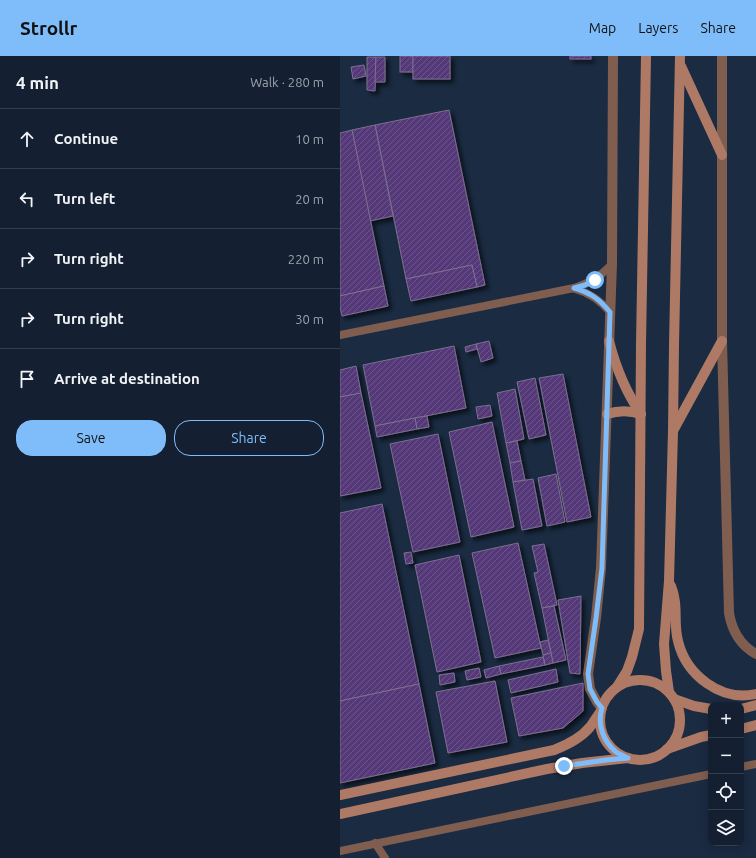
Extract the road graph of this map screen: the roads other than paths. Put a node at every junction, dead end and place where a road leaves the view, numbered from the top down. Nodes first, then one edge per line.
1 (613, 56) edge
2 (646, 56) edge
3 (722, 56) edge
4 (680, 60) edge
5 (722, 155) junction
6 (612, 264) junction
7 (574, 288) junction
8 (610, 312) junction
9 (340, 336) edge
10 (609, 341) junction
11 (722, 341) junction
12 (607, 414) junction
13 (641, 414) junction
14 (673, 431) junction
15 (669, 581) junction
16 (756, 654) edge
17 (617, 687) junction
18 (756, 694) edge
19 (672, 696) junction
20 (756, 705) edge
21 (708, 708) edge
22 (744, 708) edge
23 (601, 709) junction
24 (756, 725) edge
25 (744, 728) edge
26 (708, 736) edge
27 (667, 749) junction
28 (628, 758) junction
29 (756, 764) edge
30 (744, 767) edge
31 (708, 775) edge
32 (340, 795) edge
33 (340, 814) edge
34 (375, 843) junction
35 (340, 851) edge
36 (385, 858) edge

1 - 6 street
2 - 13 main road
3 - 5 street
4 - 5 main road
4 - 14 main road
5 - 11 street
6 - 7 lane
6 - 8 street
7 - 8 lane
7 - 9 lane
8 - 10 street
10 - 12 street
10 - 13 main road
11 - 14 main road
11 - 16 street
12 - 13 main road
12 - 23 street
13 - 17 main road
14 - 15 main road
15 - 18 main road
15 - 19 main road
17 - 19 main road
17 - 23 main road
19 - 21 main road
19 - 27 main road
20 - 22 main road
23 - 28 main road
23 - 32 main road
24 - 25 main road
26 - 27 main road
27 - 28 main road
28 - 33 main road
29 - 30 lane
31 - 34 lane
34 - 35 lane
34 - 36 lane

